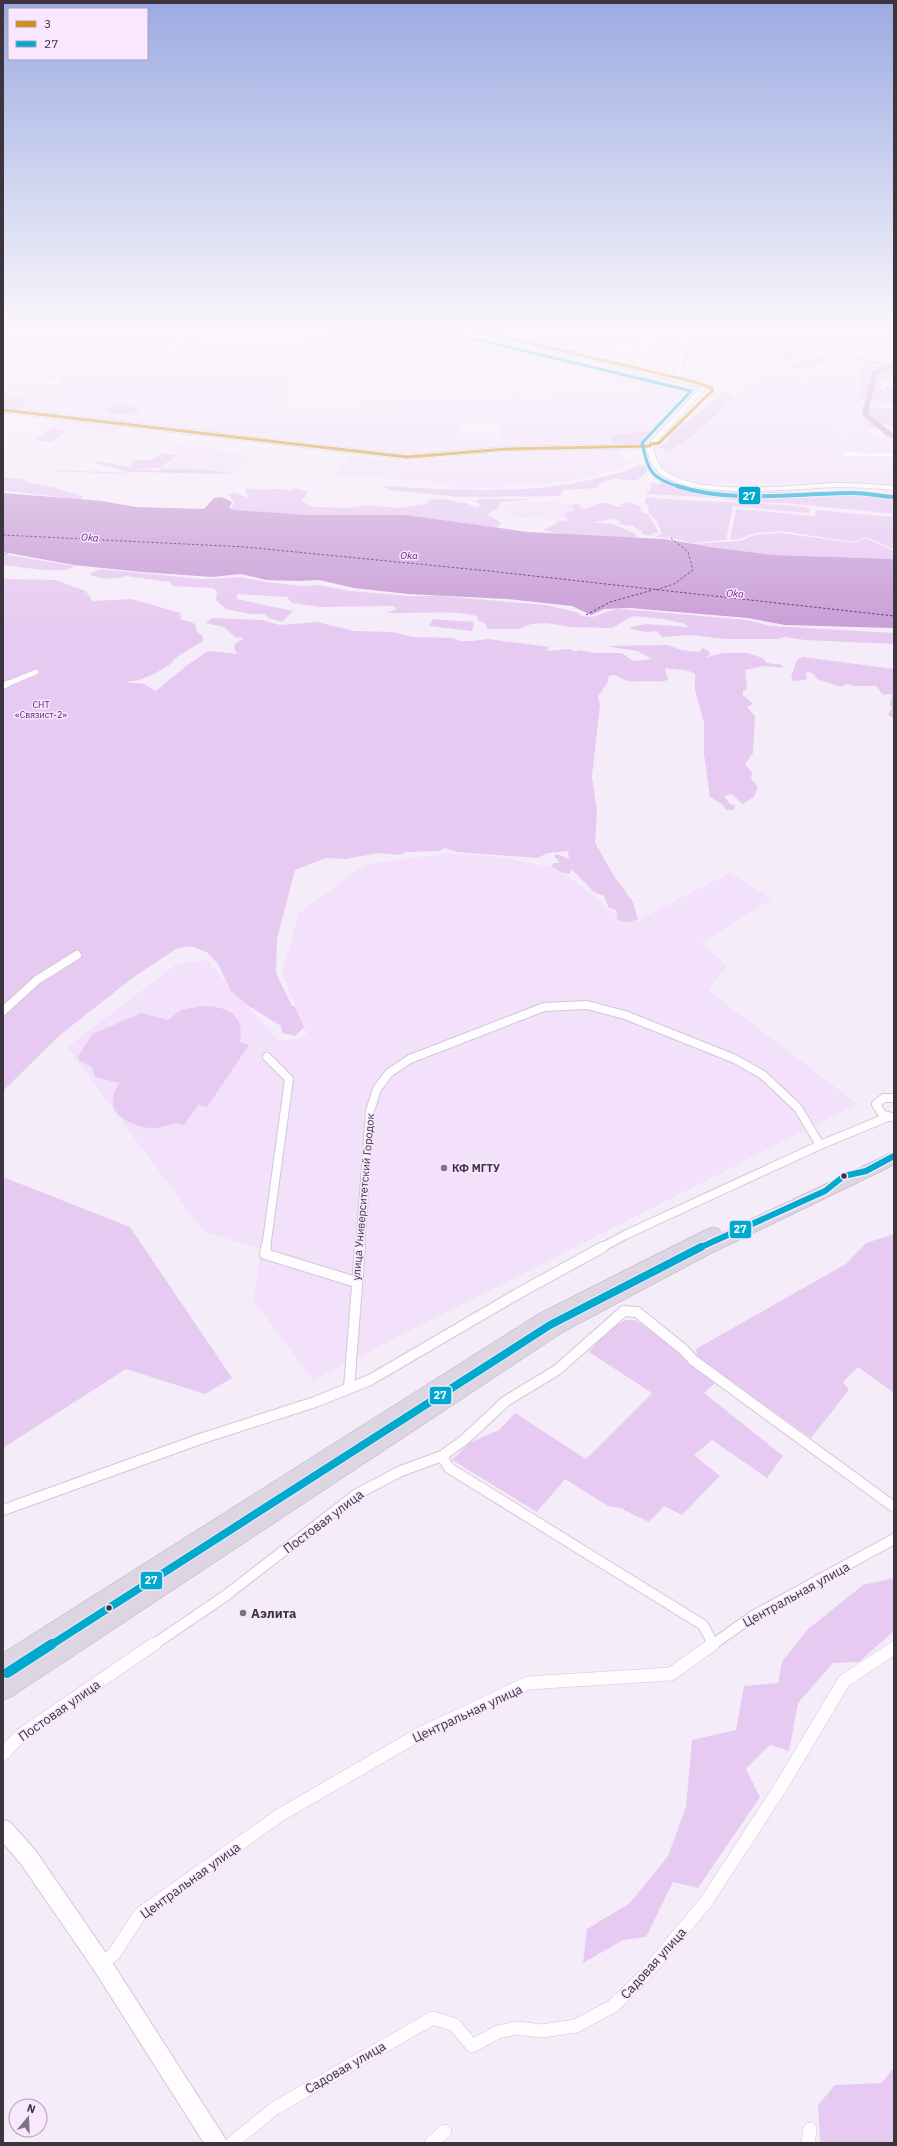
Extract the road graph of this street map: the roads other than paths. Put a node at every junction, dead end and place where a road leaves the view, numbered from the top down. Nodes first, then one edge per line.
1 (176, 430) edge
2 (665, 430) edge
3 (650, 446) junction
4 (845, 454) dead end
5 (894, 455) edge
6 (894, 488) edge
7 (36, 672) dead end
8 (3, 686) edge
9 (77, 955) dead end
10 (3, 1011) edge
11 (267, 1057) dead end
12 (894, 1098) edge
13 (877, 1110) junction
14 (891, 1118) edge
15 (876, 1121) junction
16 (820, 1146) junction
17 (894, 1147) edge
18 (894, 1158) edge
19 (356, 1282) junction
20 (349, 1388) junction
21 (442, 1456) junction
22 (894, 1507) edge
23 (3, 1510) edge
24 (894, 1539) edge
25 (713, 1644) junction
26 (894, 1648) edge
27 (3, 1666) edge
28 (3, 1688) edge
29 (3, 1754) edge
30 (3, 1829) edge
31 (101, 1963) junction
32 (445, 2131) dead end
33 (217, 2143) edge
34 (232, 2143) edge
35 (431, 2143) edge

1 - 3 main road
2 - 3 main road
3 - 6 main road
4 - 5 street
7 - 8 street
9 - 10 street
11 - 19 street
12 - 13 street
13 - 14 street
13 - 15 street
14 - 15 street
15 - 16 street
16 - 19 street, улица Университетский Городок
16 - 20 street
17 - 27 highway
18 - 28 highway
19 - 20 street, улица Университетский Городок
20 - 23 street
21 - 22 street, Постовая улица
21 - 25 street
21 - 29 street, Постовая улица
24 - 25 street, Центральная улица
25 - 31 street, Центральная улица
26 - 34 street, Садовая улица
30 - 31 main road
31 - 33 main road
32 - 35 street

